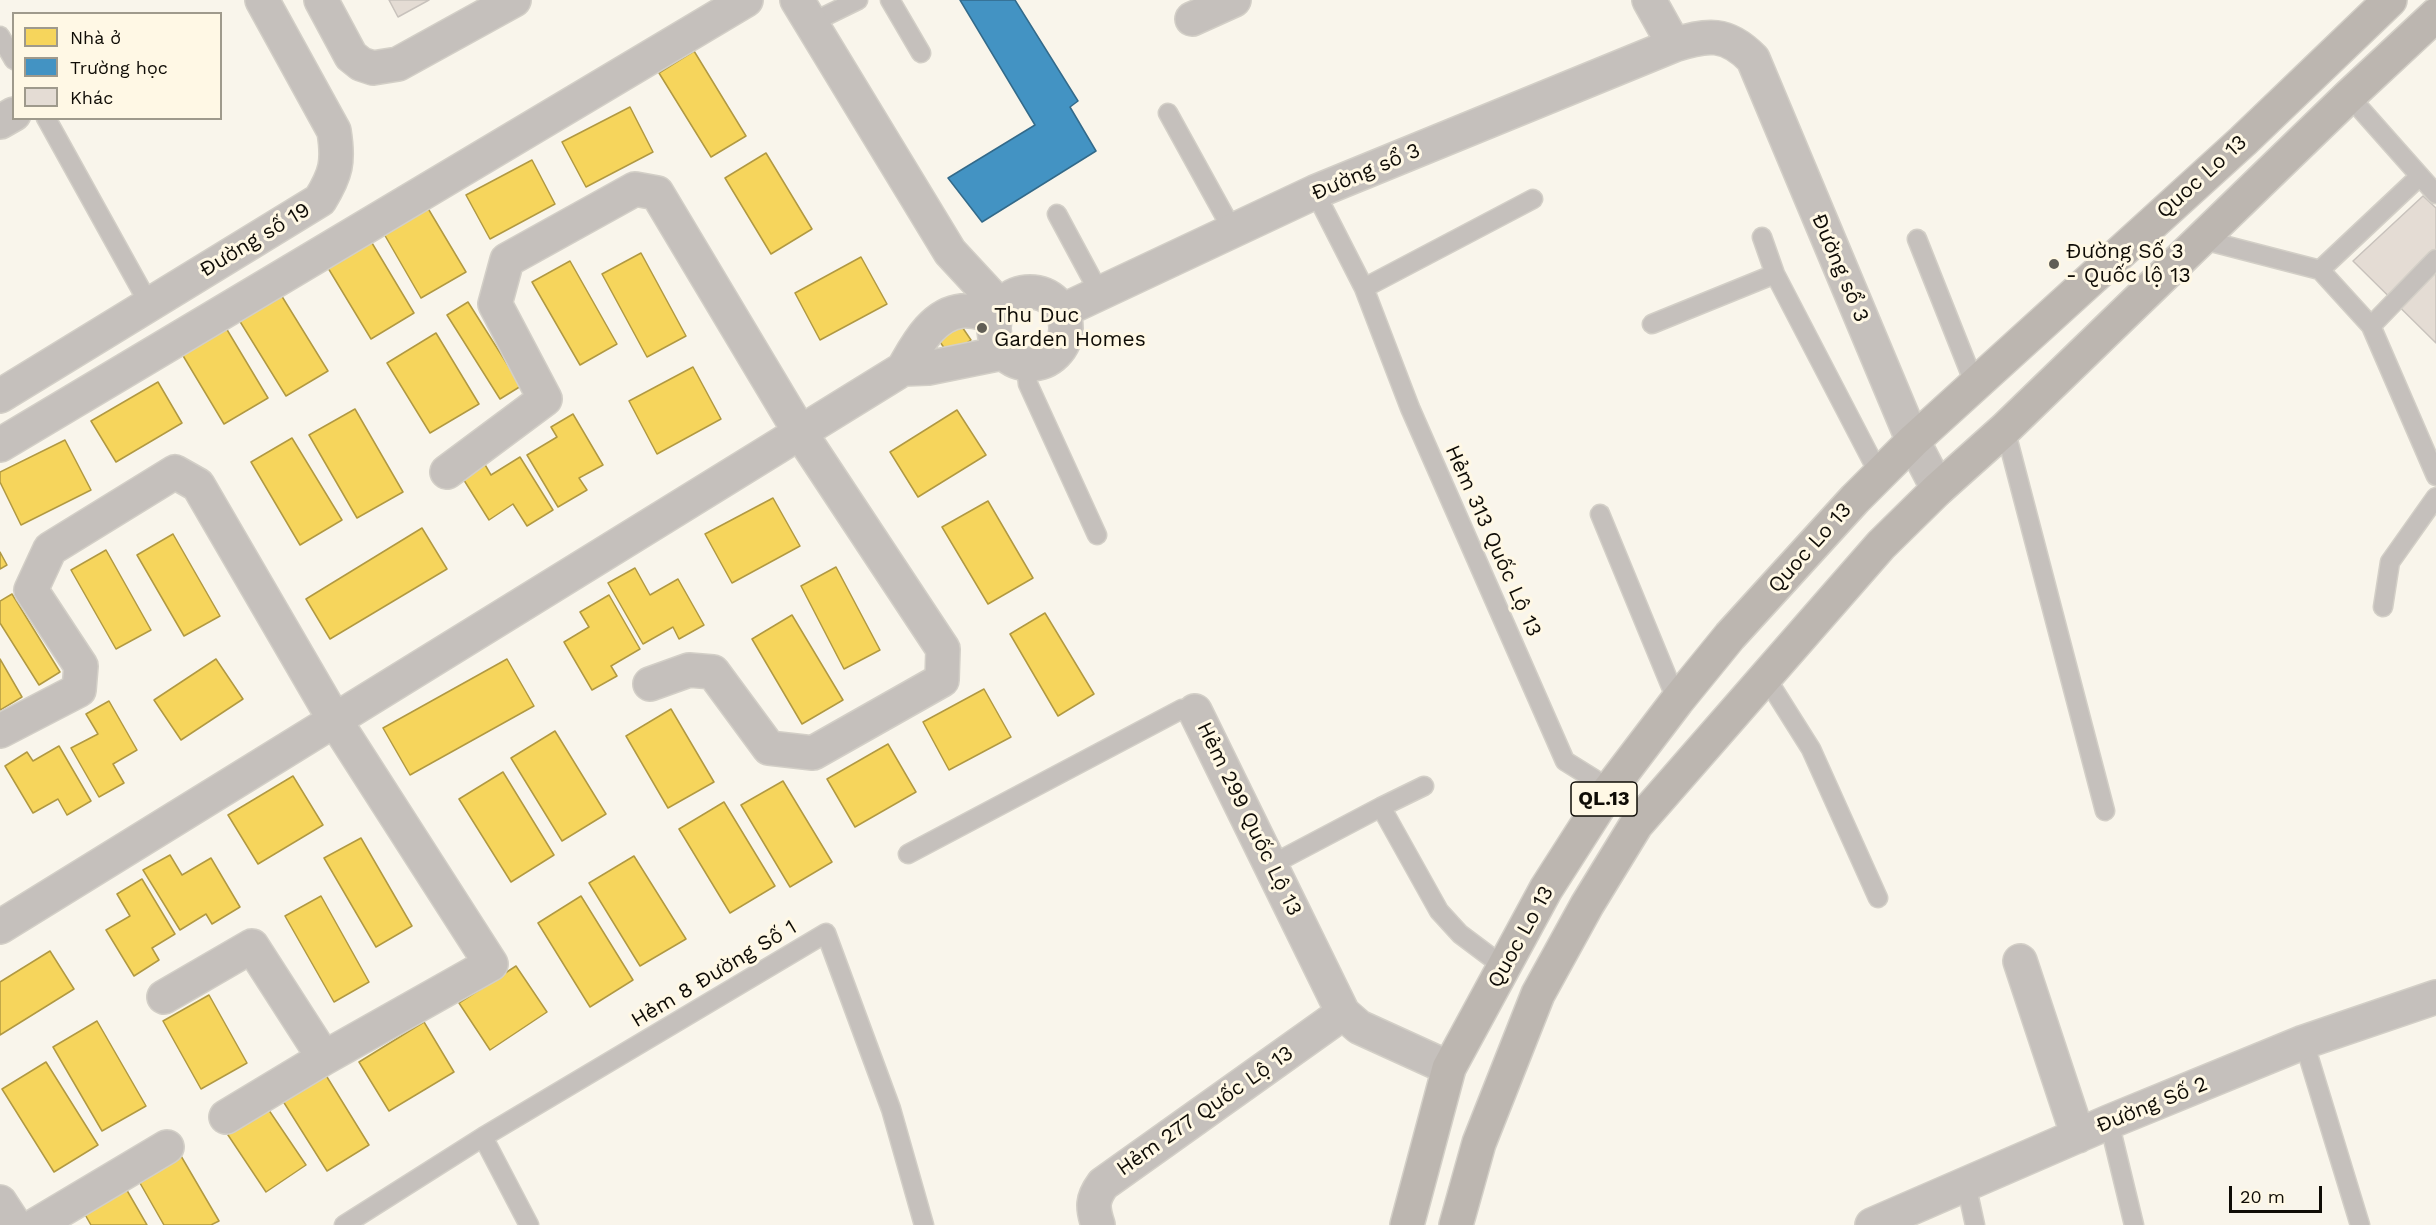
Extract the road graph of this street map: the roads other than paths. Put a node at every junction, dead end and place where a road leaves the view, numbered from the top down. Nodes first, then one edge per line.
1 (262, 0) edge
2 (321, 0) edge
3 (514, 0) edge
4 (746, 0) edge
5 (858, 0) edge
6 (890, 0) edge
7 (1234, 0) edge
8 (1649, 0) edge
9 (2390, 0) edge
10 (804, 11) edge
11 (2436, 16) edge
12 (1192, 19) dead end
13 (0, 36) edge
14 (1674, 45) junction
15 (921, 53) dead end
16 (12, 57) edge
17 (2349, 96) junction
18 (1168, 113) dead end
19 (47, 120) edge
20 (2420, 176) junction
21 (1315, 192) junction
22 (2436, 194) edge
23 (1533, 199) dead end
24 (1057, 214) dead end
25 (1233, 231) junction
26 (1762, 237) dead end
27 (1917, 239) dead end
28 (2200, 239) junction
29 (2436, 260) edge
30 (2320, 270) junction
31 (1775, 274) junction
32 (1364, 288) junction
33 (1100, 294) junction
34 (149, 304) junction
35 (998, 311) junction
36 (1062, 311) junction
37 (1652, 324) dead end
38 (2371, 326) junction
39 (1014, 359) junction
40 (903, 369) junction
41 (1976, 385) junction
42 (0, 396) edge
43 (2005, 429) junction
44 (801, 434) junction
45 (1912, 441) junction
46 (0, 445) edge
47 (447, 472) dead end
48 (1880, 474) junction
49 (2436, 476) edge
50 (1938, 489) junction
51 (2436, 497) edge
52 (1600, 514) dead end
53 (1097, 535) dead end
54 (2383, 606) dead end
55 (1765, 676) junction
56 (650, 684) dead end
57 (1677, 701) junction
58 (1195, 711) joint
59 (334, 719) junction
60 (0, 731) edge
61 (1424, 786) dead end
62 (1610, 789) junction
63 (1381, 807) junction
64 (2104, 811) dead end
65 (908, 854) dead end
66 (1271, 865) junction
67 (1878, 898) dead end
68 (0, 927) edge
69 (2020, 961) dead end
70 (1504, 966) junction
71 (164, 997) dead end
72 (2436, 997) edge
73 (1343, 1013) junction
74 (2304, 1042) junction
75 (324, 1058) junction
76 (1449, 1068) junction
77 (226, 1117) dead end
78 (2109, 1122) junction
79 (2078, 1136) junction
80 (483, 1137) junction
81 (167, 1147) dead end
82 (1966, 1184) junction
83 (0, 1202) edge
84 (15, 1225) edge
85 (36, 1225) edge
86 (344, 1225) edge
87 (530, 1225) edge
88 (924, 1225) edge
89 (1098, 1225) edge
90 (1407, 1225) edge
91 (1456, 1225) edge
92 (1872, 1225) edge
93 (1975, 1225) edge
94 (2134, 1225) edge
95 (2360, 1225) edge

1 - 34 street, Đường số 19
2 - 3 street
4 - 46 street
5 - 10 lane
6 - 15 lane
7 - 12 street
8 - 14 street
9 - 41 highway, Quoc Lo 13 / QL.13
10 - 35 street
11 - 17 highway, Quoc Lo 13 / QL.13
13 - 16 lane
14 - 21 street, Đường sổ 3
14 - 45 street, Đường sổ 3
17 - 20 lane
17 - 28 highway, Quoc Lo 13 / QL.13
18 - 25 lane
19 - 34 lane
20 - 22 lane
20 - 30 lane
21 - 25 street, Đường sổ 3
21 - 32 lane, Hẻm 313 Quốc Lộ 13
23 - 32 lane
24 - 33 lane
25 - 33 street, Đường sổ 3
26 - 31 lane
27 - 41 lane
28 - 30 lane
28 - 43 highway, Quoc Lo 13 / QL.13
29 - 38 lane
30 - 38 lane
31 - 37 lane
31 - 48 lane
32 - 62 lane, Hẻm 313 Quốc Lộ 13
33 - 36 street, Đường sổ 3
34 - 42 street, Đường số 19
35 - 36 street
35 - 39 street
35 - 40 street
36 - 39 street
38 - 49 lane
39 - 40 street
39 - 53 lane
40 - 44 street
41 - 45 highway, Quoc Lo 13 / QL.13
43 - 50 highway, Quoc Lo 13 / QL.13
43 - 64 lane
44 - 47 street
44 - 56 street
44 - 59 street
45 - 48 highway, Quoc Lo 13 / QL.13
45 - 50 street, Đường sổ 3
48 - 57 highway, Quoc Lo 13 / QL.13
50 - 55 highway, Quoc Lo 13 / QL.13
51 - 54 lane
52 - 57 lane
55 - 67 lane
55 - 91 highway, Quoc Lo 13 / QL.13
57 - 62 highway, Quoc Lo 13 / QL.13
58 - 65 lane, Hẻm 299 Quốc Lộ 13
58 - 66 street, Hẻm 299 Quốc Lộ 13
59 - 60 street
59 - 68 street
59 - 75 street
61 - 63 lane
62 - 70 highway, Quoc Lo 13 / QL.13
63 - 66 lane
63 - 70 lane
66 - 73 street, Hẻm 299 Quốc Lộ 13
69 - 79 street
70 - 76 highway, Quoc Lo 13 / QL.13
71 - 75 street
72 - 74 street, Đường Số 2
73 - 76 street, Hẻm 299 Quốc Lộ 13
73 - 89 street, Hẻm 277 Quốc Lộ 13
74 - 78 street, Đường Số 2
74 - 95 lane
75 - 77 street
76 - 90 highway, Quoc Lo 13 / QL.13
78 - 79 street, Đường Số 2
78 - 94 lane
79 - 82 street, Đường Số 2
80 - 86 lane
80 - 87 lane
80 - 88 lane, Hẻm 8 Đường Số 1
81 - 85 street
82 - 92 street, Đường Số 2
82 - 93 lane
83 - 84 street

